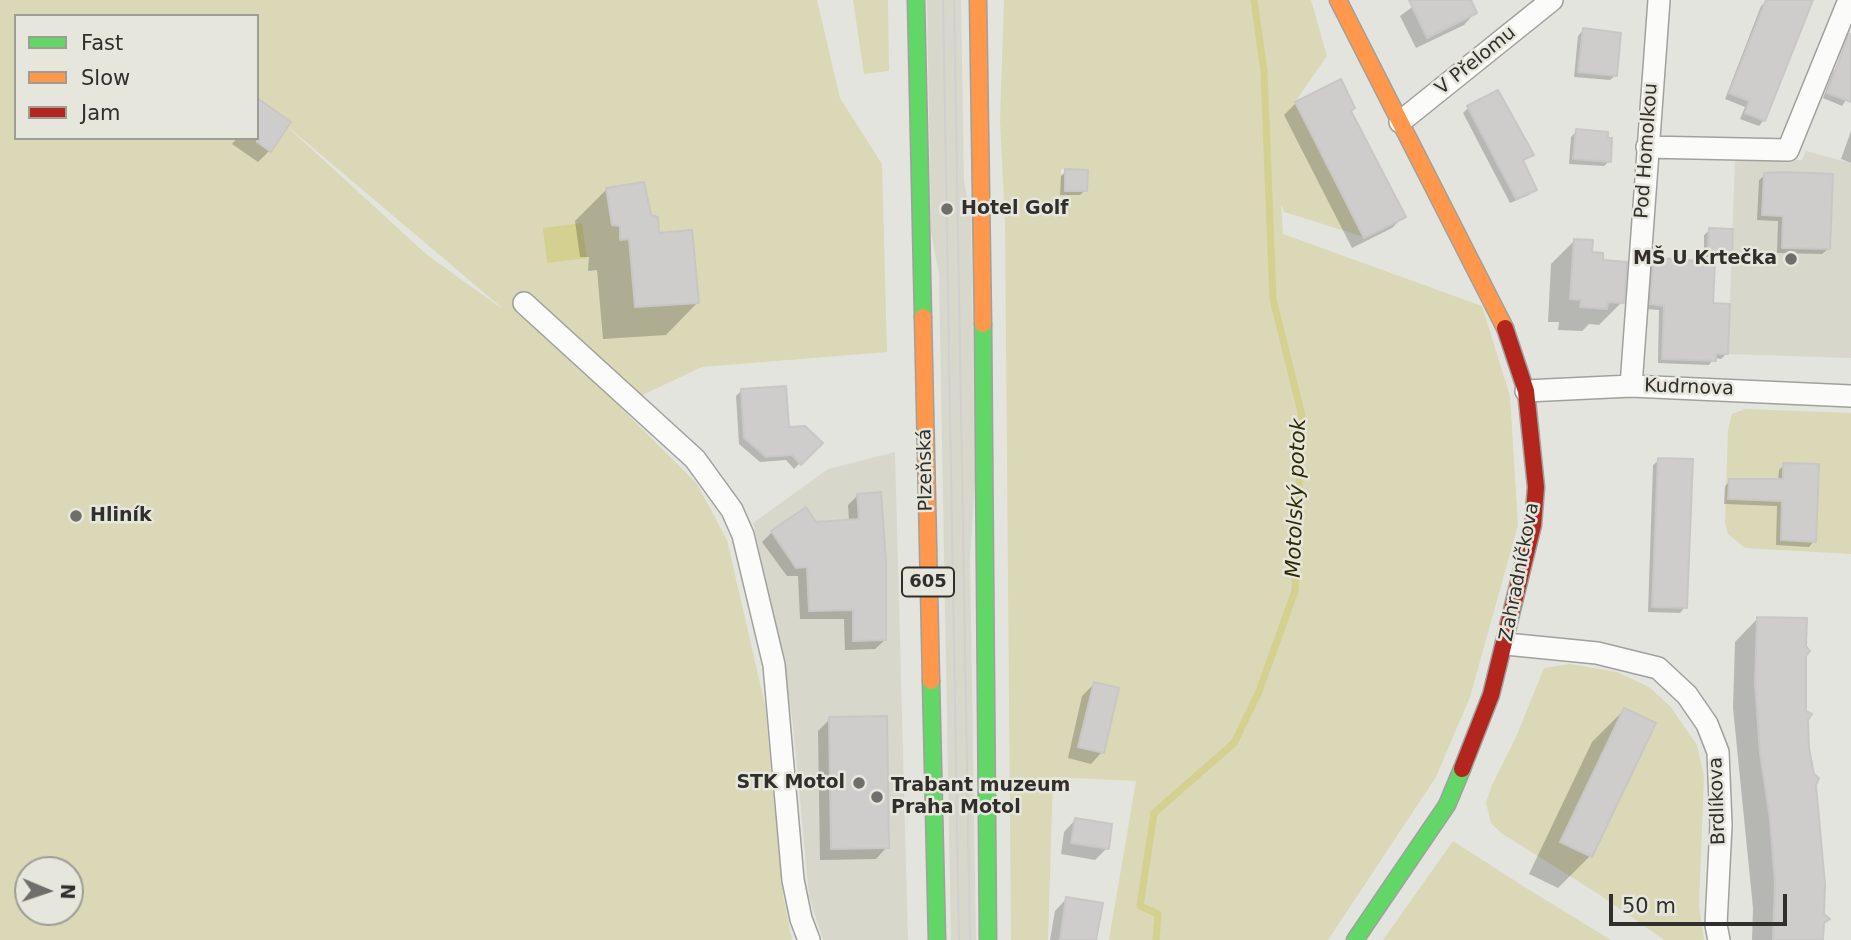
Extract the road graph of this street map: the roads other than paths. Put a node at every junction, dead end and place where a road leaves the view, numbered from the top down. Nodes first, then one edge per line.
1 (916, 0) edge
2 (978, 0) edge
3 (1338, 0) edge
4 (1552, 0) edge
5 (1659, 0) edge
6 (1850, 0) edge
7 (1400, 122) junction
8 (1647, 148) junction
9 (524, 303) dead end
10 (1631, 386) junction
11 (1526, 391) junction
12 (1851, 396) edge
13 (1506, 644) junction
14 (809, 940) edge
15 (937, 940) edge
16 (988, 940) edge
17 (1355, 940) edge
18 (1719, 940) edge

1 - 15 main road, Plzeňská / 605
2 - 16 main road
3 - 7 main road, Zahradníčkova
4 - 7 street, V Přelomu
5 - 8 street, Pod Homolkou
6 - 8 street
7 - 11 main road, Zahradníčkova
8 - 10 street, Pod Homolkou
9 - 14 street
10 - 11 street, Kudrnova
10 - 12 street, Kudrnova
11 - 13 main road, Zahradníčkova
13 - 17 main road, Zahradníčkova
13 - 18 street, Brdlíkova

